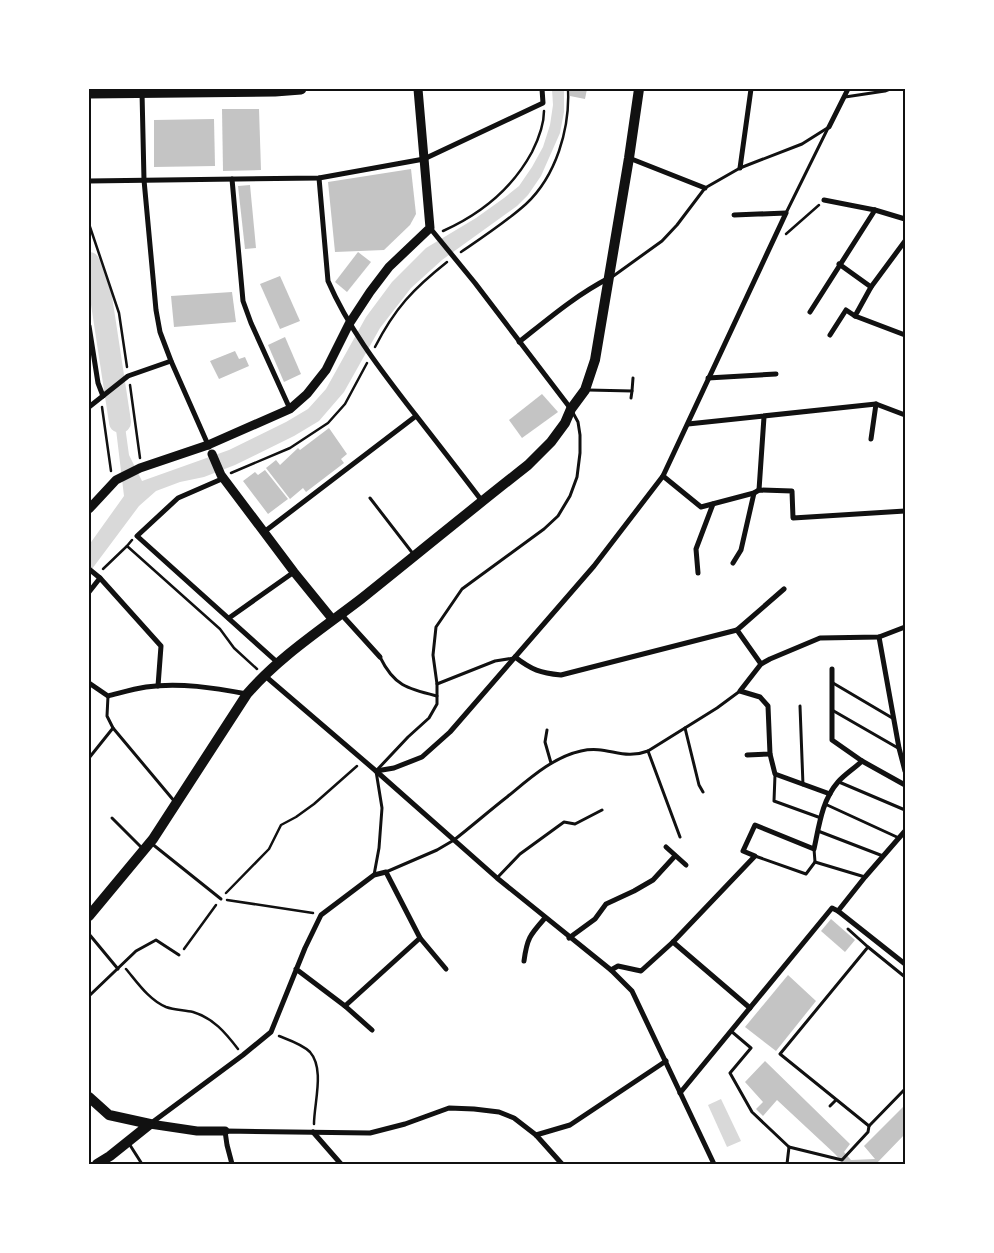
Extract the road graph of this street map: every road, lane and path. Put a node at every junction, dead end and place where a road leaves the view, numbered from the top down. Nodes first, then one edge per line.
1 (301, 89) edge
2 (418, 89) edge
3 (542, 89) edge
4 (568, 89) edge
5 (639, 89) edge
6 (752, 89) edge
7 (848, 89) edge
8 (890, 89) edge
9 (142, 91) edge
10 (89, 93) edge
11 (844, 97) junction
12 (543, 103) junction
13 (829, 127) junction
14 (629, 158) junction
15 (424, 159) junction
16 (740, 168) junction
17 (319, 178) junction
18 (144, 180) junction
19 (232, 180) junction
20 (89, 181) edge
21 (705, 188) junction
22 (824, 200) joint
23 (875, 210) junction
24 (786, 213) junction
25 (734, 215) dead end
26 (905, 219) edge
27 (89, 224) edge
28 (434, 234) junction
29 (772, 241) junction
30 (905, 241) edge
31 (453, 257) junction
32 (839, 264) junction
33 (609, 278) junction
34 (871, 287) junction
35 (810, 312) dead end
36 (855, 316) junction
37 (89, 326) edge
38 (351, 328) junction
39 (830, 335) dead end
40 (905, 335) edge
41 (519, 342) junction
42 (369, 355) junction
43 (171, 361) junction
44 (776, 374) dead end
45 (128, 376) junction
46 (633, 378) dead end
47 (708, 378) junction
48 (585, 390) junction
49 (632, 392) junction
50 (104, 395) junction
51 (631, 398) dead end
52 (876, 404) junction
53 (89, 407) edge
54 (290, 409) junction
55 (571, 409) junction
56 (905, 415) edge
57 (416, 416) junction
58 (764, 417) junction
59 (688, 424) junction
60 (871, 439) dead end
61 (210, 449) junction
62 (142, 468) junction
63 (663, 476) junction
64 (222, 477) junction
65 (115, 482) junction
66 (757, 491) junction
67 (370, 498) dead end
68 (482, 501) junction
69 (713, 504) junction
70 (89, 508) edge
71 (905, 511) edge
72 (264, 532) junction
73 (137, 536) junction
74 (127, 546) junction
75 (414, 555) junction
76 (733, 563) dead end
77 (294, 572) junction
78 (94, 573) edge
79 (698, 573) dead end
80 (784, 589) dead end
81 (89, 592) edge
82 (337, 617) junction
83 (229, 618) junction
84 (905, 627) edge
85 (737, 630) junction
86 (880, 637) junction
87 (380, 657) joint
88 (514, 657) junction
89 (277, 662) junction
90 (761, 664) junction
91 (832, 669) dead end
92 (264, 675) junction
93 (832, 682) junction
94 (89, 683) edge
95 (436, 684) junction
96 (158, 686) junction
97 (740, 691) junction
98 (248, 694) junction
99 (108, 696) junction
100 (437, 696) junction
101 (800, 706) dead end
102 (832, 710) junction
103 (894, 720) junction
104 (113, 728) junction
105 (685, 728) junction
106 (547, 730) dead end
107 (899, 748) junction
108 (648, 751) junction
109 (770, 754) junction
110 (747, 755) dead end
111 (89, 758) edge
112 (364, 761) junction
113 (862, 761) junction
114 (551, 763) junction
115 (905, 763) edge
116 (376, 771) junction
117 (905, 771) edge
118 (776, 774) junction
119 (838, 782) junction
120 (803, 785) junction
121 (905, 785) edge
122 (703, 792) dead end
123 (830, 794) junction
124 (177, 804) junction
125 (825, 804) junction
126 (602, 810) dead end
127 (905, 810) edge
128 (112, 818) dead end
129 (821, 818) junction
130 (818, 831) junction
131 (905, 831) edge
132 (680, 837) dead end
133 (899, 838) junction
134 (454, 840) junction
135 (148, 847) junction
136 (666, 847) dead end
137 (814, 849) junction
138 (675, 856) junction
139 (755, 856) junction
140 (883, 857) junction
141 (816, 862) junction
142 (686, 865) dead end
143 (386, 872) junction
144 (374, 875) junction
145 (497, 878) junction
146 (865, 878) junction
147 (221, 899) junction
148 (838, 911) junction
149 (321, 915) junction
150 (89, 916) edge
151 (546, 918) junction
152 (848, 929) dead end
153 (89, 934) edge
154 (420, 938) junction
155 (569, 938) junction
156 (673, 942) junction
157 (868, 947) junction
158 (179, 955) joint
159 (524, 961) dead end
160 (122, 964) junction
161 (905, 964) edge
162 (118, 969) junction
163 (296, 969) junction
164 (446, 969) dead end
165 (610, 970) junction
166 (898, 971) junction
167 (905, 977) edge
168 (89, 996) edge
169 (345, 1006) junction
170 (750, 1008) junction
171 (372, 1030) dead end
172 (731, 1030) junction
173 (271, 1032) junction
174 (243, 1055) junction
175 (666, 1062) junction
176 (905, 1089) edge
177 (680, 1093) junction
178 (89, 1097) edge
179 (836, 1100) junction
180 (830, 1106) dead end
181 (150, 1124) junction
182 (868, 1126) junction
183 (225, 1131) junction
184 (314, 1132) junction
185 (536, 1135) junction
186 (128, 1142) junction
187 (789, 1147) junction
188 (97, 1164) edge
189 (142, 1164) edge
190 (232, 1164) edge
191 (341, 1164) edge
192 (562, 1164) edge
193 (714, 1164) edge
194 (787, 1164) edge

1 - 9 highway
2 - 15 street
3 - 12 street
4 - 31 path
5 - 14 main road
6 - 16 street
7 - 11 street
8 - 11 lane
9 - 10 highway
9 - 18 street
11 - 13 street
12 - 15 street
12 - 28 path
13 - 16 lane
13 - 24 lane
14 - 21 street
14 - 33 main road
15 - 17 street
15 - 28 street
16 - 21 lane
17 - 19 street
17 - 38 street
18 - 19 street
18 - 20 street
18 - 43 street
19 - 54 street
21 - 33 lane
22 - 23 street
22 - 29 path
23 - 26 street
23 - 32 street
24 - 25 street
24 - 29 street
27 - 45 path
28 - 31 street
28 - 38 street
29 - 47 street
30 - 34 street
31 - 41 street
31 - 42 path
32 - 34 street
32 - 35 street
33 - 41 street
33 - 48 main road
34 - 36 street
36 - 39 street
36 - 40 street
37 - 50 street
38 - 42 street
38 - 54 street
41 - 55 street
42 - 57 street
42 - 64 path
43 - 45 street
43 - 61 street
44 - 47 street
45 - 50 street
45 - 62 path
46 - 49 lane
47 - 59 street
48 - 49 lane
48 - 55 main road
49 - 51 lane
50 - 53 street
50 - 65 path
52 - 56 street
52 - 58 street
52 - 60 street
54 - 61 street
55 - 68 main road
55 - 95 lane
57 - 68 street
57 - 72 street
58 - 59 street
58 - 66 street
59 - 63 street
61 - 62 street
61 - 64 street
62 - 65 street
63 - 69 street
63 - 88 street
64 - 72 street
64 - 73 street
65 - 70 street
66 - 69 street
66 - 71 street
66 - 76 street
67 - 75 lane
68 - 75 main road
69 - 79 street
72 - 77 street
73 - 74 path
73 - 83 street
74 - 78 path
74 - 92 path
75 - 82 main road
77 - 82 street
77 - 83 street
78 - 81 street
78 - 96 street
80 - 85 street
82 - 87 street
82 - 89 main road
83 - 89 street
84 - 86 street
85 - 88 street
85 - 90 street
86 - 90 street
86 - 103 street
87 - 100 lane
88 - 95 lane
88 - 116 street
89 - 92 main road
90 - 97 street
91 - 93 street
92 - 98 main road
92 - 112 street
93 - 102 street
93 - 103 lane
94 - 99 street
95 - 100 lane
96 - 98 street
96 - 99 street
97 - 105 lane
97 - 109 street
98 - 124 main road
99 - 104 lane
100 - 116 lane
101 - 120 lane
102 - 107 lane
102 - 113 street
103 - 107 street
104 - 111 lane
104 - 124 lane
105 - 108 lane
105 - 122 lane
106 - 114 lane
107 - 115 street
108 - 114 lane
108 - 132 lane
109 - 110 street
109 - 118 street
112 - 116 street
112 - 147 path
113 - 119 street
113 - 121 street
114 - 134 lane
115 - 117 street
116 - 134 street
116 - 144 lane
118 - 120 street
118 - 129 lane
119 - 123 street
119 - 127 lane
120 - 123 street
123 - 125 street
124 - 135 main road
125 - 129 street
125 - 133 lane
126 - 145 lane
128 - 135 lane
129 - 130 street
130 - 137 street
130 - 140 lane
131 - 133 street
133 - 140 street
134 - 143 lane
134 - 145 street
135 - 147 lane
135 - 150 main road
136 - 138 street
137 - 139 street
137 - 141 lane
138 - 142 street
138 - 155 street
139 - 141 lane
139 - 156 street
140 - 146 street
141 - 146 lane
143 - 144 street
143 - 154 street
144 - 149 street
145 - 151 street
146 - 148 street
147 - 149 path
147 - 158 path
148 - 161 street
148 - 170 street
149 - 163 street
151 - 155 street
151 - 159 street
152 - 157 lane
153 - 162 lane
154 - 164 street
154 - 169 street
155 - 165 street
156 - 165 street
156 - 170 street
157 - 166 lane
157 - 179 lane
158 - 160 lane
160 - 162 lane
160 - 174 path
161 - 166 lane
162 - 168 lane
163 - 169 street
163 - 173 street
165 - 175 street
166 - 167 lane
169 - 171 street
170 - 172 street
172 - 177 street
172 - 187 lane
173 - 174 street
173 - 184 path
174 - 181 street
175 - 177 street
175 - 185 street
176 - 182 lane
177 - 193 street
178 - 181 main road
179 - 180 lane
179 - 182 lane
181 - 183 street
181 - 186 main road
182 - 187 lane
183 - 184 street
183 - 190 street
184 - 185 street
184 - 191 street
185 - 192 street
186 - 188 main road
186 - 189 lane
187 - 194 lane

